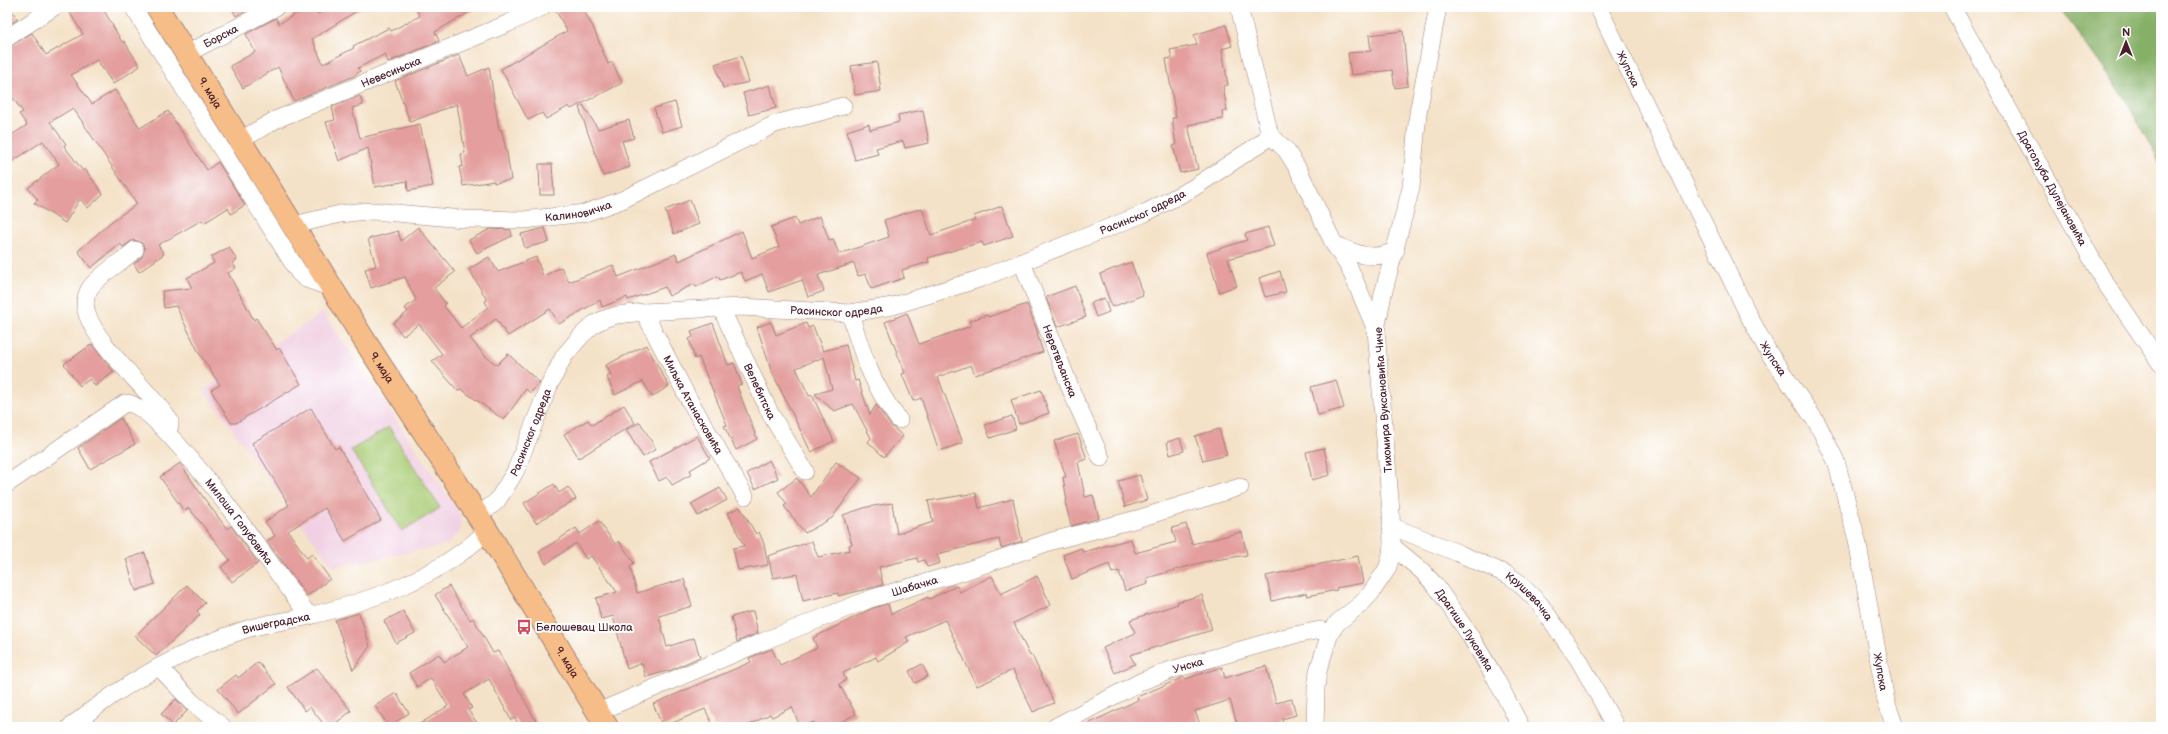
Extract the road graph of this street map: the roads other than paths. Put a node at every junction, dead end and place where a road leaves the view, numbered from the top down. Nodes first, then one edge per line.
1 (54, 7) edge
2 (133, 7) edge
3 (157, 7) edge
4 (276, 7) edge
5 (542, 7) edge
6 (1239, 7) edge
7 (1438, 7) edge
8 (1598, 7) edge
9 (1952, 7) edge
10 (7, 38) edge
11 (186, 54) junction
12 (843, 106) dead end
13 (1270, 135) junction
14 (241, 140) junction
15 (294, 225) junction
16 (1334, 244) junction
17 (135, 250) dead end
18 (1396, 250) junction
19 (1022, 262) junction
20 (332, 288) junction
21 (721, 308) junction
22 (644, 312) junction
23 (850, 313) junction
24 (1376, 330) junction
25 (2161, 364) edge
26 (899, 420) dead end
27 (167, 431) junction
28 (1101, 458) dead end
29 (805, 471) dead end
30 (7, 484) edge
31 (1240, 488) dead end
32 (745, 496) dead end
33 (483, 524) junction
34 (1390, 526) junction
35 (1392, 546) junction
36 (309, 616) junction
37 (1330, 633) junction
38 (159, 667) junction
39 (603, 719) edge
40 (70, 727) edge
41 (223, 727) edge
42 (1055, 727) edge
43 (1315, 727) edge
44 (1521, 727) edge
45 (1616, 727) edge
46 (1895, 727) edge

1 - 10 street
2 - 20 street
3 - 11 main road, 9. маја
4 - 11 street, Борска
5 - 14 street, Невесињска
6 - 13 street
7 - 18 street, Тихомира Вуксановића Чиче
8 - 46 street, Жупска
9 - 25 street, Драгољуба Дулејановића
11 - 14 main road, 9. маја
12 - 15 street, Калиновичка
13 - 16 street
13 - 19 street, Расинског одреда
14 - 15 main road, 9. маја
15 - 20 main road, 9. маја
16 - 18 street
16 - 24 street
17 - 27 street
18 - 24 street, Тихомира Вуксановића Чиче
19 - 23 street, Расинског одреда
19 - 28 street, Неретвљанска
20 - 33 main road, 9. маја
21 - 22 street, Расинског одреда
21 - 23 street, Расинског одреда
21 - 29 street, Велебитска
22 - 32 street, Миљка Атанасковића
22 - 33 street, Расинског одреда
23 - 26 street
24 - 34 street, Тихомира Вуксановића Чиче
27 - 30 street, Милоша Голубовића
27 - 36 street, Милоша Голубовића
31 - 39 street, Шабачка
33 - 36 street, Вишеградска
33 - 39 main road, 9. маја
34 - 35 street, Тихомира Вуксановића Чиче
34 - 45 street, Крушевачка
35 - 37 street, Тихомира Вуксановића Чиче
35 - 44 street, Драгише Луковића
36 - 38 street, Вишеградска
37 - 42 street, Унска
37 - 43 street, Тихомира Вуксановића Чиче
38 - 40 street, Вишеградска
38 - 41 street

